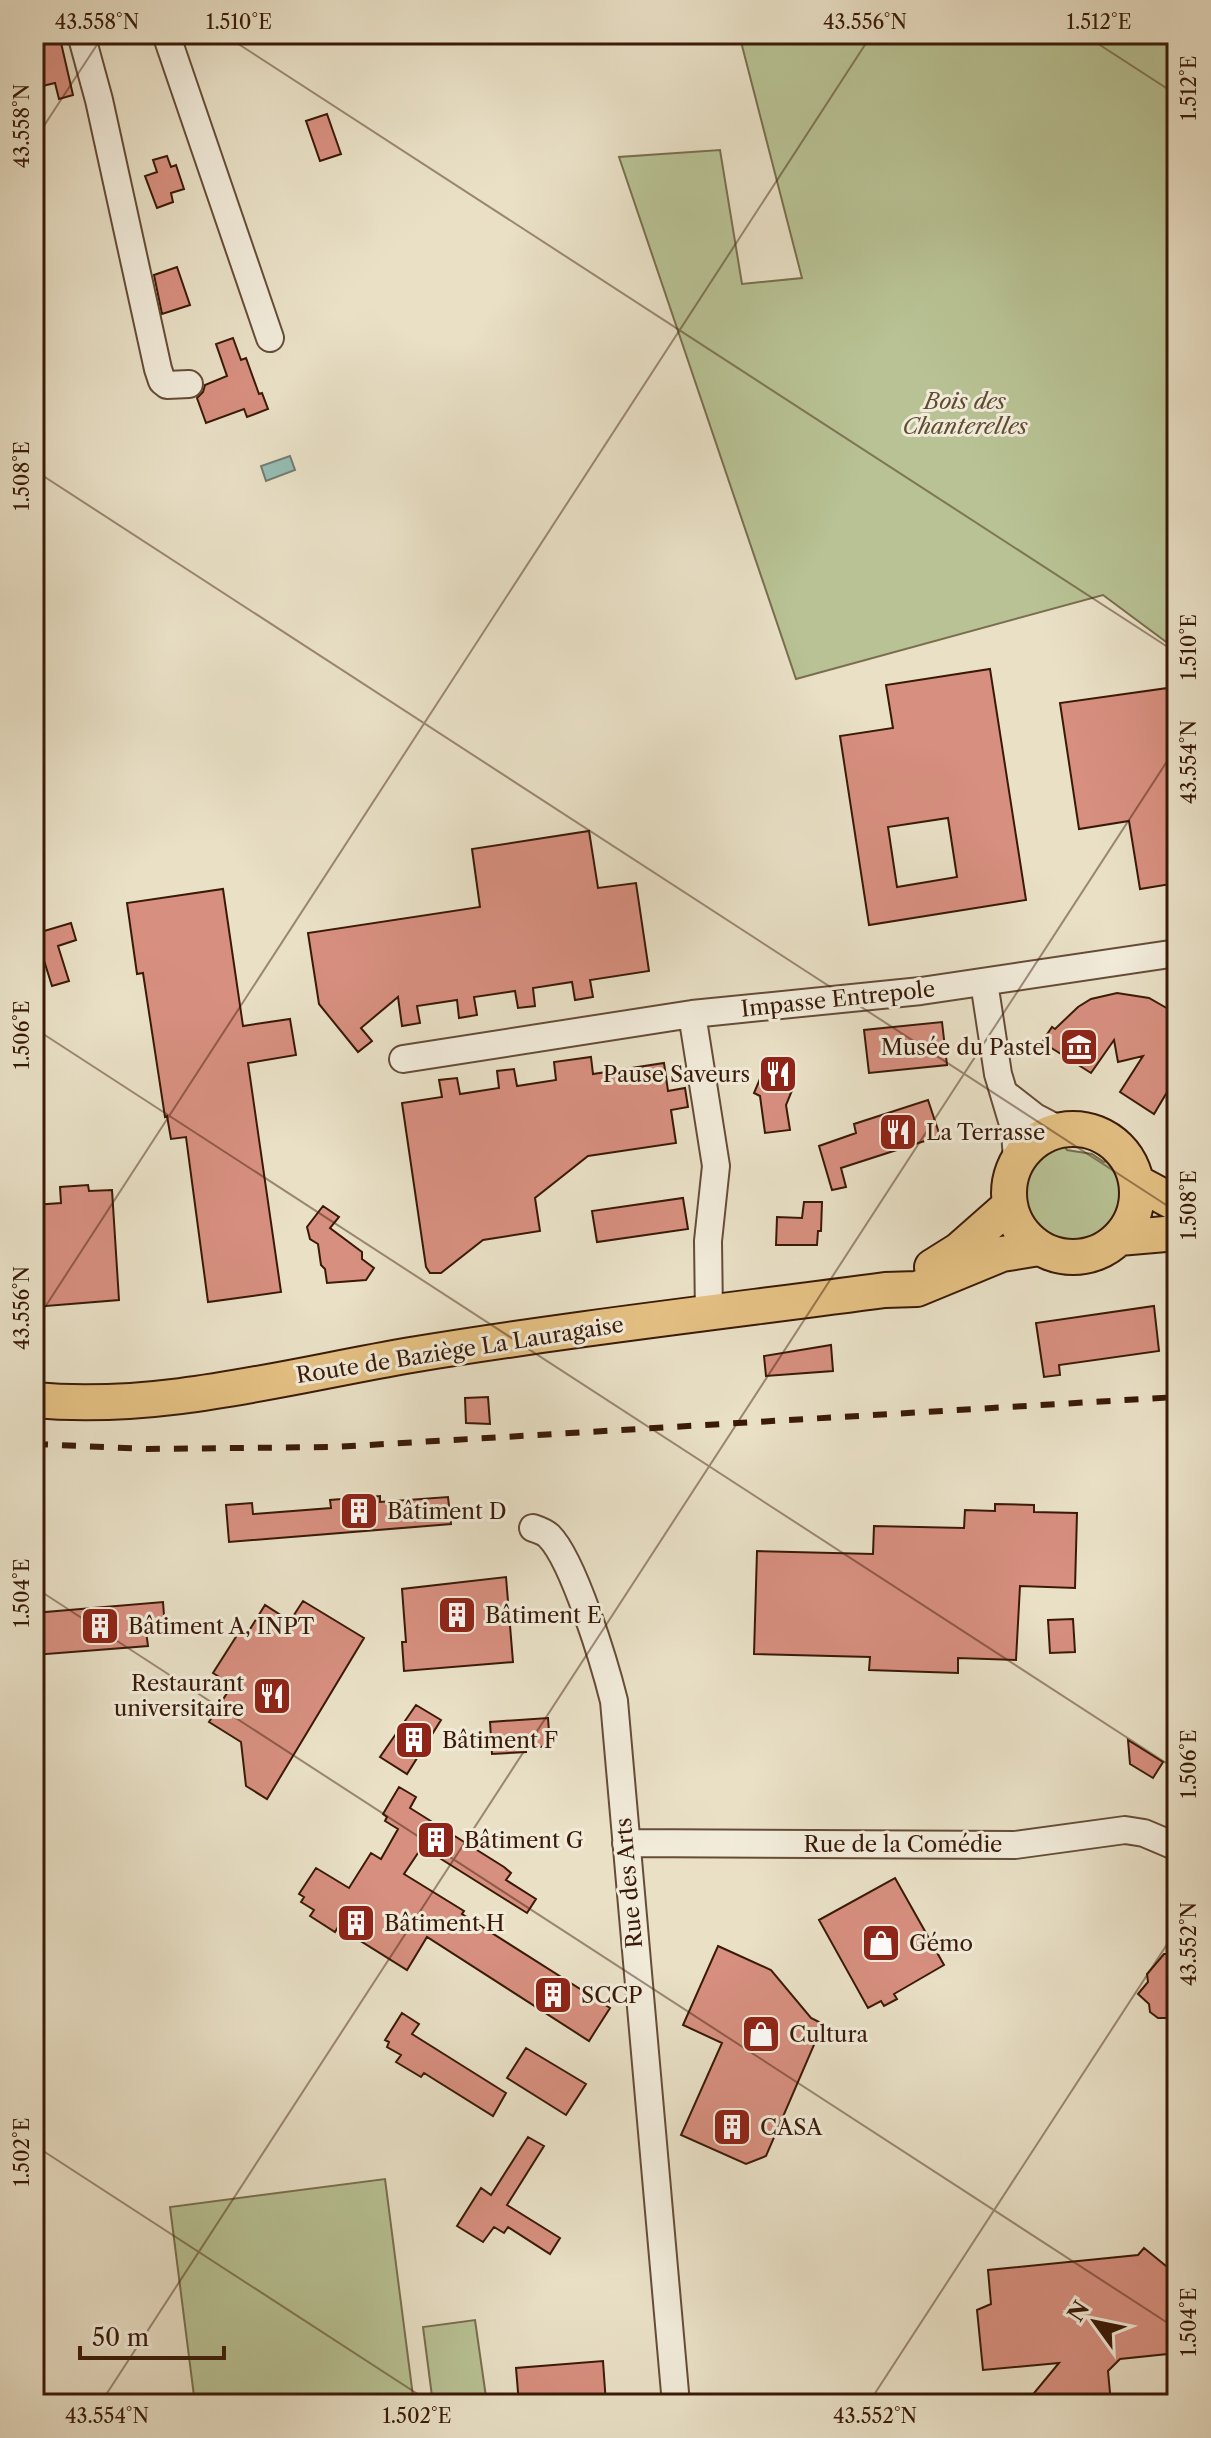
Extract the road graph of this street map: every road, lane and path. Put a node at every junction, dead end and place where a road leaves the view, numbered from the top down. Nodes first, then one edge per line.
1 (81, 34) edge
2 (166, 34) edge
3 (270, 338) dead end
4 (189, 384) dead end
5 (1177, 953) edge
6 (984, 982) junction
7 (692, 1014) junction
8 (403, 1059) dead end
9 (1004, 1093) junction
10 (1060, 1130) junction
11 (1017, 1160) junction
12 (1136, 1182) junction
13 (1177, 1204) edge
14 (1010, 1205) junction
15 (1177, 1233) edge
16 (1119, 1238) junction
17 (1039, 1248) junction
18 (885, 1290) junction
19 (709, 1314) junction
20 (34, 1400) edge
21 (533, 1528) dead end
22 (626, 1843) junction
23 (1177, 1847) edge
24 (676, 2404) edge

1 - 4 street
2 - 3 street
5 - 6 street, Impasse Entrepole
6 - 7 street, Impasse Entrepole
6 - 9 street
7 - 8 street, Impasse Entrepole
7 - 19 street
9 - 10 street
9 - 11 street
10 - 11 main road
10 - 12 main road
11 - 14 main road
12 - 13 main road
12 - 16 main road
14 - 17 main road
14 - 18 main road, Route de Baziège La Lauragaise
15 - 16 main road
16 - 17 main road
17 - 18 main road, Route de Baziège La Lauragaise
18 - 19 main road, Route de Baziège La Lauragaise
19 - 20 main road, Route de Baziège La Lauragaise
21 - 22 street, Rue des Arts
22 - 23 street, Rue de la Comédie
22 - 24 street, Rue des Arts

